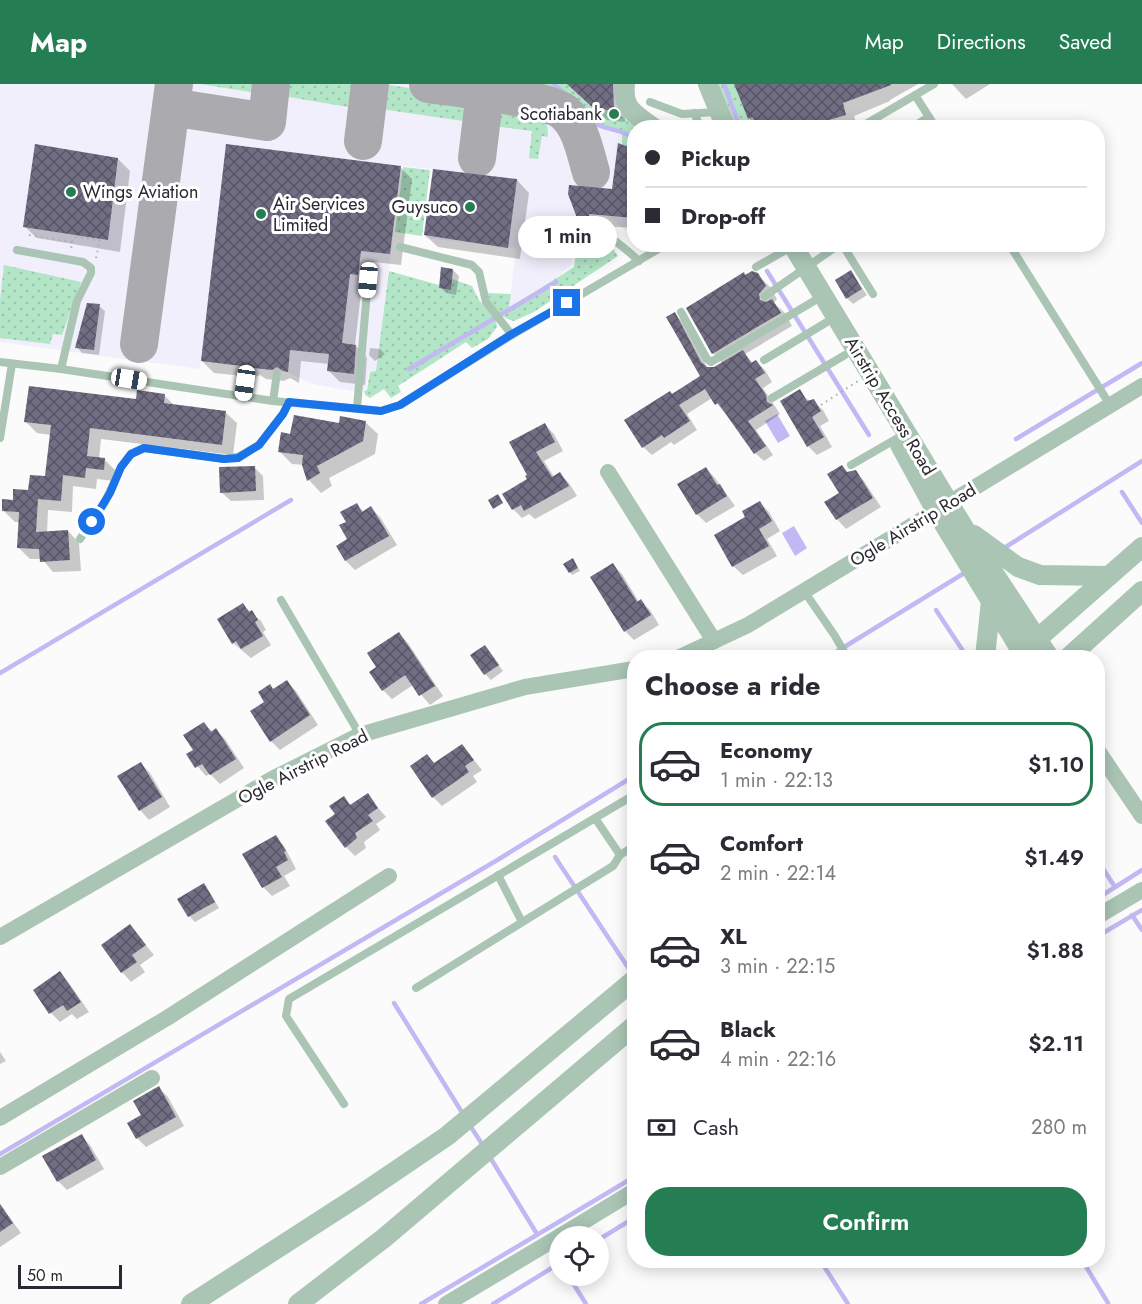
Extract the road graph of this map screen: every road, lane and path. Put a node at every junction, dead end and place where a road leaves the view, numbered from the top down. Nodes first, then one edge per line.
1 (625, 84) edge
2 (708, 84) edge
3 (934, 84) edge
4 (915, 95) junction
5 (650, 102) dead end
6 (694, 113) junction
7 (929, 117) junction
8 (644, 120) edge
9 (697, 120) edge
10 (722, 120) edge
11 (873, 120) edge
12 (924, 120) edge
13 (931, 120) edge
14 (583, 231) dead end
15 (29, 235) dead end
16 (100, 240) junction
17 (105, 241) dead end
18 (72, 242) junction
19 (400, 247) dead end
20 (17, 250) dead end
21 (627, 251) edge
22 (628, 252) edge
23 (654, 252) edge
24 (779, 252) edge
25 (785, 252) edge
26 (829, 252) edge
27 (846, 252) edge
28 (1014, 252) edge
29 (69, 259) junction
30 (639, 261) junction
31 (88, 265) junction
32 (759, 266) dead end
33 (796, 274) junction
34 (368, 280) dead end
35 (873, 294) dead end
36 (765, 296) dead end
37 (809, 304) junction
38 (681, 312) dead end
39 (822, 325) junction
40 (512, 334) junction
41 (841, 358) junction
42 (764, 360) dead end
43 (0, 362) edge
44 (12, 364) junction
45 (61, 369) junction
46 (247, 370) dead end
47 (277, 373) dead end
48 (851, 385) dead end
49 (1142, 386) edge
50 (243, 396) junction
51 (772, 398) dead end
52 (273, 400) junction
53 (289, 402) junction
54 (821, 405) dead end
55 (1110, 405) junction
56 (357, 408) junction
57 (0, 438) edge
58 (896, 439) junction
59 (851, 465) dead end
60 (608, 472) dead end
61 (943, 507) junction
62 (964, 528) junction
63 (80, 539) dead end
64 (1142, 547) edge
65 (1109, 576) junction
66 (804, 591) junction
67 (1142, 591) edge
68 (280, 600) dead end
69 (991, 601) junction
70 (1037, 639) junction
71 (714, 641) junction
72 (695, 650) edge
73 (843, 650) edge
74 (986, 650) edge
75 (1019, 650) edge
76 (1027, 650) edge
77 (1044, 650) edge
78 (1080, 650) edge
79 (627, 670) edge
80 (360, 735) junction
81 (1105, 761) edge
82 (627, 799) edge
83 (1142, 816) edge
84 (595, 818) junction
85 (627, 850) edge
86 (620, 855) junction
87 (389, 876) dead end
88 (498, 876) junction
89 (1142, 890) edge
90 (1105, 912) edge
91 (522, 922) junction
92 (0, 937) edge
93 (627, 986) edge
94 (416, 988) dead end
95 (627, 1032) edge
96 (152, 1078) dead end
97 (344, 1104) dead end
98 (0, 1118) edge
99 (0, 1167) edge
100 (627, 1195) edge
101 (576, 1226) edge
102 (549, 1243) edge
103 (191, 1304) edge
104 (298, 1304) edge
105 (446, 1304) edge

1 - 8 street
2 - 10 street
3 - 4 lane
4 - 7 lane
4 - 11 lane
5 - 6 lane
6 - 9 lane
6 - 10 lane
7 - 12 lane
7 - 13 lane
14 - 21 lane
15 - 18 path
16 - 17 path
16 - 18 path
16 - 31 path
18 - 29 path
19 - 40 lane
20 - 29 lane
22 - 30 lane
23 - 30 lane
24 - 32 lane
25 - 33 street, Airstrip Access Road
26 - 33 lane
27 - 35 lane
28 - 55 lane
29 - 31 lane
30 - 40 lane
31 - 45 lane
33 - 36 lane
33 - 37 street, Airstrip Access Road
33 - 61 street, Airstrip Access Road
34 - 56 lane
37 - 38 lane
37 - 39 street, Airstrip Access Road
39 - 41 street, Airstrip Access Road
39 - 42 lane
40 - 56 lane
41 - 51 lane
41 - 58 street, Airstrip Access Road
43 - 44 lane
44 - 45 lane
44 - 57 lane
45 - 50 lane
46 - 50 lane
47 - 52 lane
48 - 54 path
49 - 55 street, Ogle Airstrip Road
50 - 52 lane
52 - 53 lane
53 - 56 lane
53 - 63 lane
55 - 61 street, Ogle Airstrip Road
58 - 59 lane
58 - 61 street, Airstrip Access Road
60 - 71 street
61 - 62 street, Airstrip Access Road
61 - 66 street, Ogle Airstrip Road
61 - 69 street, Airstrip Access Road
62 - 65 street
62 - 70 street, Airstrip Access Road
64 - 65 street
65 - 70 street
66 - 71 street, Ogle Airstrip Road
66 - 73 lane
67 - 78 street
68 - 80 lane
69 - 74 street
69 - 75 street, Airstrip Access Road
70 - 76 street
70 - 77 street, Airstrip Access Road
71 - 72 street, Ogle Airstrip Road
79 - 80 street, Ogle Airstrip Road
80 - 92 street, Ogle Airstrip Road
81 - 83 street
82 - 84 lane
84 - 86 lane
84 - 88 lane
85 - 86 lane
86 - 91 lane
87 - 98 street
88 - 91 lane
88 - 97 lane
89 - 90 street
91 - 94 lane
93 - 103 street
95 - 104 street
96 - 99 street
100 - 101 street
102 - 105 street

